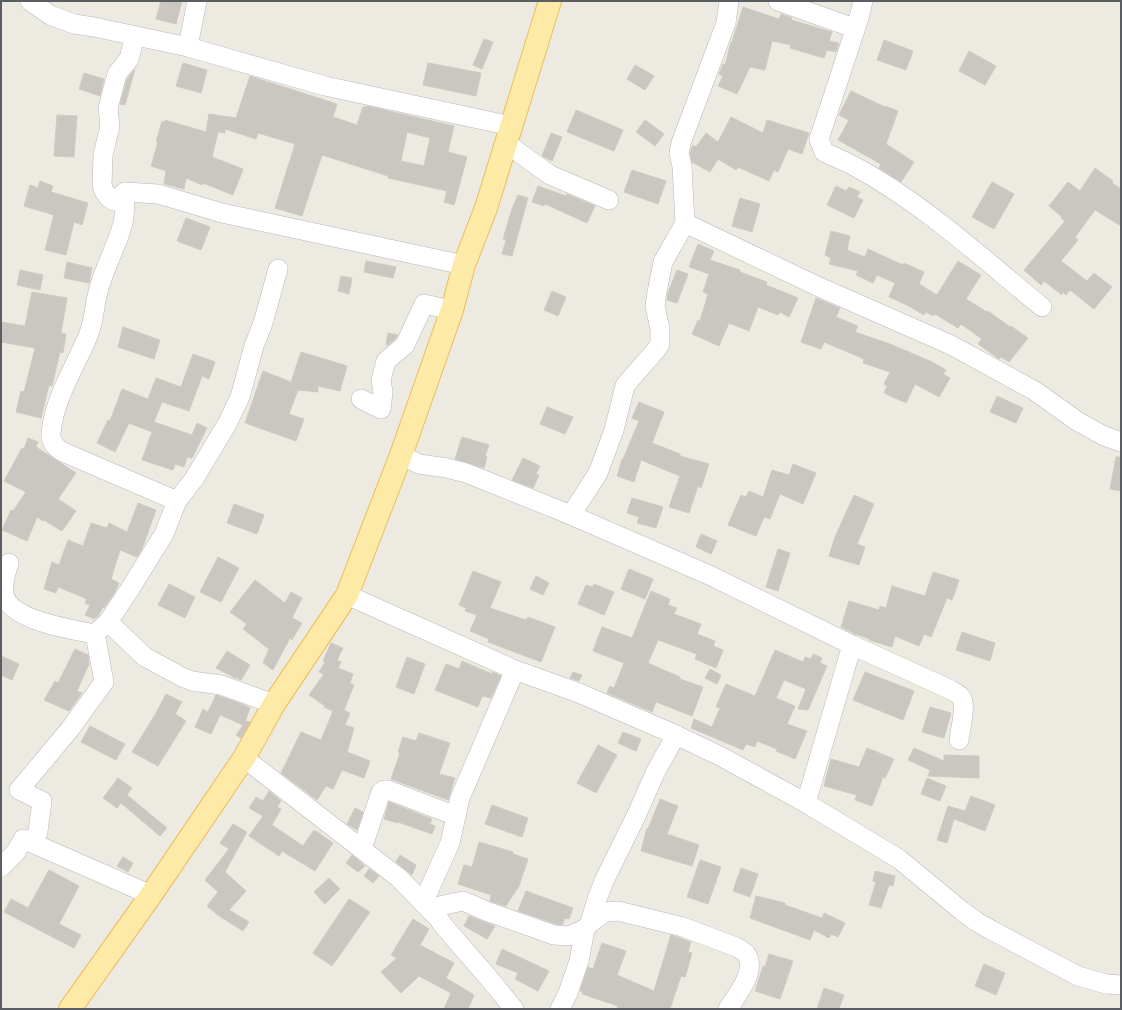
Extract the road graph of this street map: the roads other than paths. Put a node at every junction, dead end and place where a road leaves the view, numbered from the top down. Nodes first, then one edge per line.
1 (30, 1) edge
2 (197, 1) edge
3 (550, 1) edge
4 (729, 1) edge
5 (778, 1) edge
6 (863, 1) edge
7 (854, 28) junction
8 (135, 36) junction
9 (188, 47) junction
10 (508, 134) junction
11 (125, 192) junction
12 (609, 200) dead end
13 (685, 223) junction
14 (464, 264) junction
15 (278, 268) dead end
16 (1042, 307) dead end
17 (452, 310) junction
18 (361, 399) dead end
19 (1121, 442) edge
20 (401, 455) junction
21 (177, 501) junction
22 (571, 515) junction
23 (9, 563) dead end
24 (347, 595) junction
25 (101, 628) junction
26 (852, 644) junction
27 (515, 670) junction
28 (274, 704) junction
29 (676, 735) junction
30 (959, 740) dead end
31 (244, 758) junction
32 (806, 802) junction
33 (456, 816) junction
34 (34, 842) junction
35 (362, 849) junction
36 (1, 866) edge
37 (599, 892) junction
38 (151, 895) junction
39 (426, 906) junction
40 (618, 911) junction
41 (588, 926) junction
42 (1121, 985) edge
43 (70, 1009) edge
44 (514, 1009) edge
45 (560, 1009) edge
46 (728, 1009) edge

1 - 8 street
2 - 9 street
3 - 10 main road
4 - 13 street
5 - 7 street
6 - 7 street
7 - 16 street
8 - 9 street
8 - 11 street
9 - 10 street
10 - 12 street
10 - 14 main road
11 - 14 street
11 - 21 street
13 - 19 street
13 - 22 street
14 - 17 main road
15 - 21 street
17 - 18 street
17 - 20 main road
20 - 22 street
20 - 24 main road
21 - 25 street
22 - 26 street
23 - 25 street
24 - 27 street
24 - 28 main road
25 - 28 street
25 - 34 street
26 - 30 street
26 - 32 street
27 - 29 street
27 - 33 street
28 - 31 main road
29 - 32 street
29 - 37 street
31 - 35 street
31 - 38 main road
32 - 42 street
33 - 35 street
33 - 39 street
34 - 36 street
34 - 38 street
35 - 39 street
37 - 40 street
37 - 41 street
38 - 43 main road
39 - 41 street
39 - 44 street
40 - 41 street
40 - 46 street
41 - 45 street

